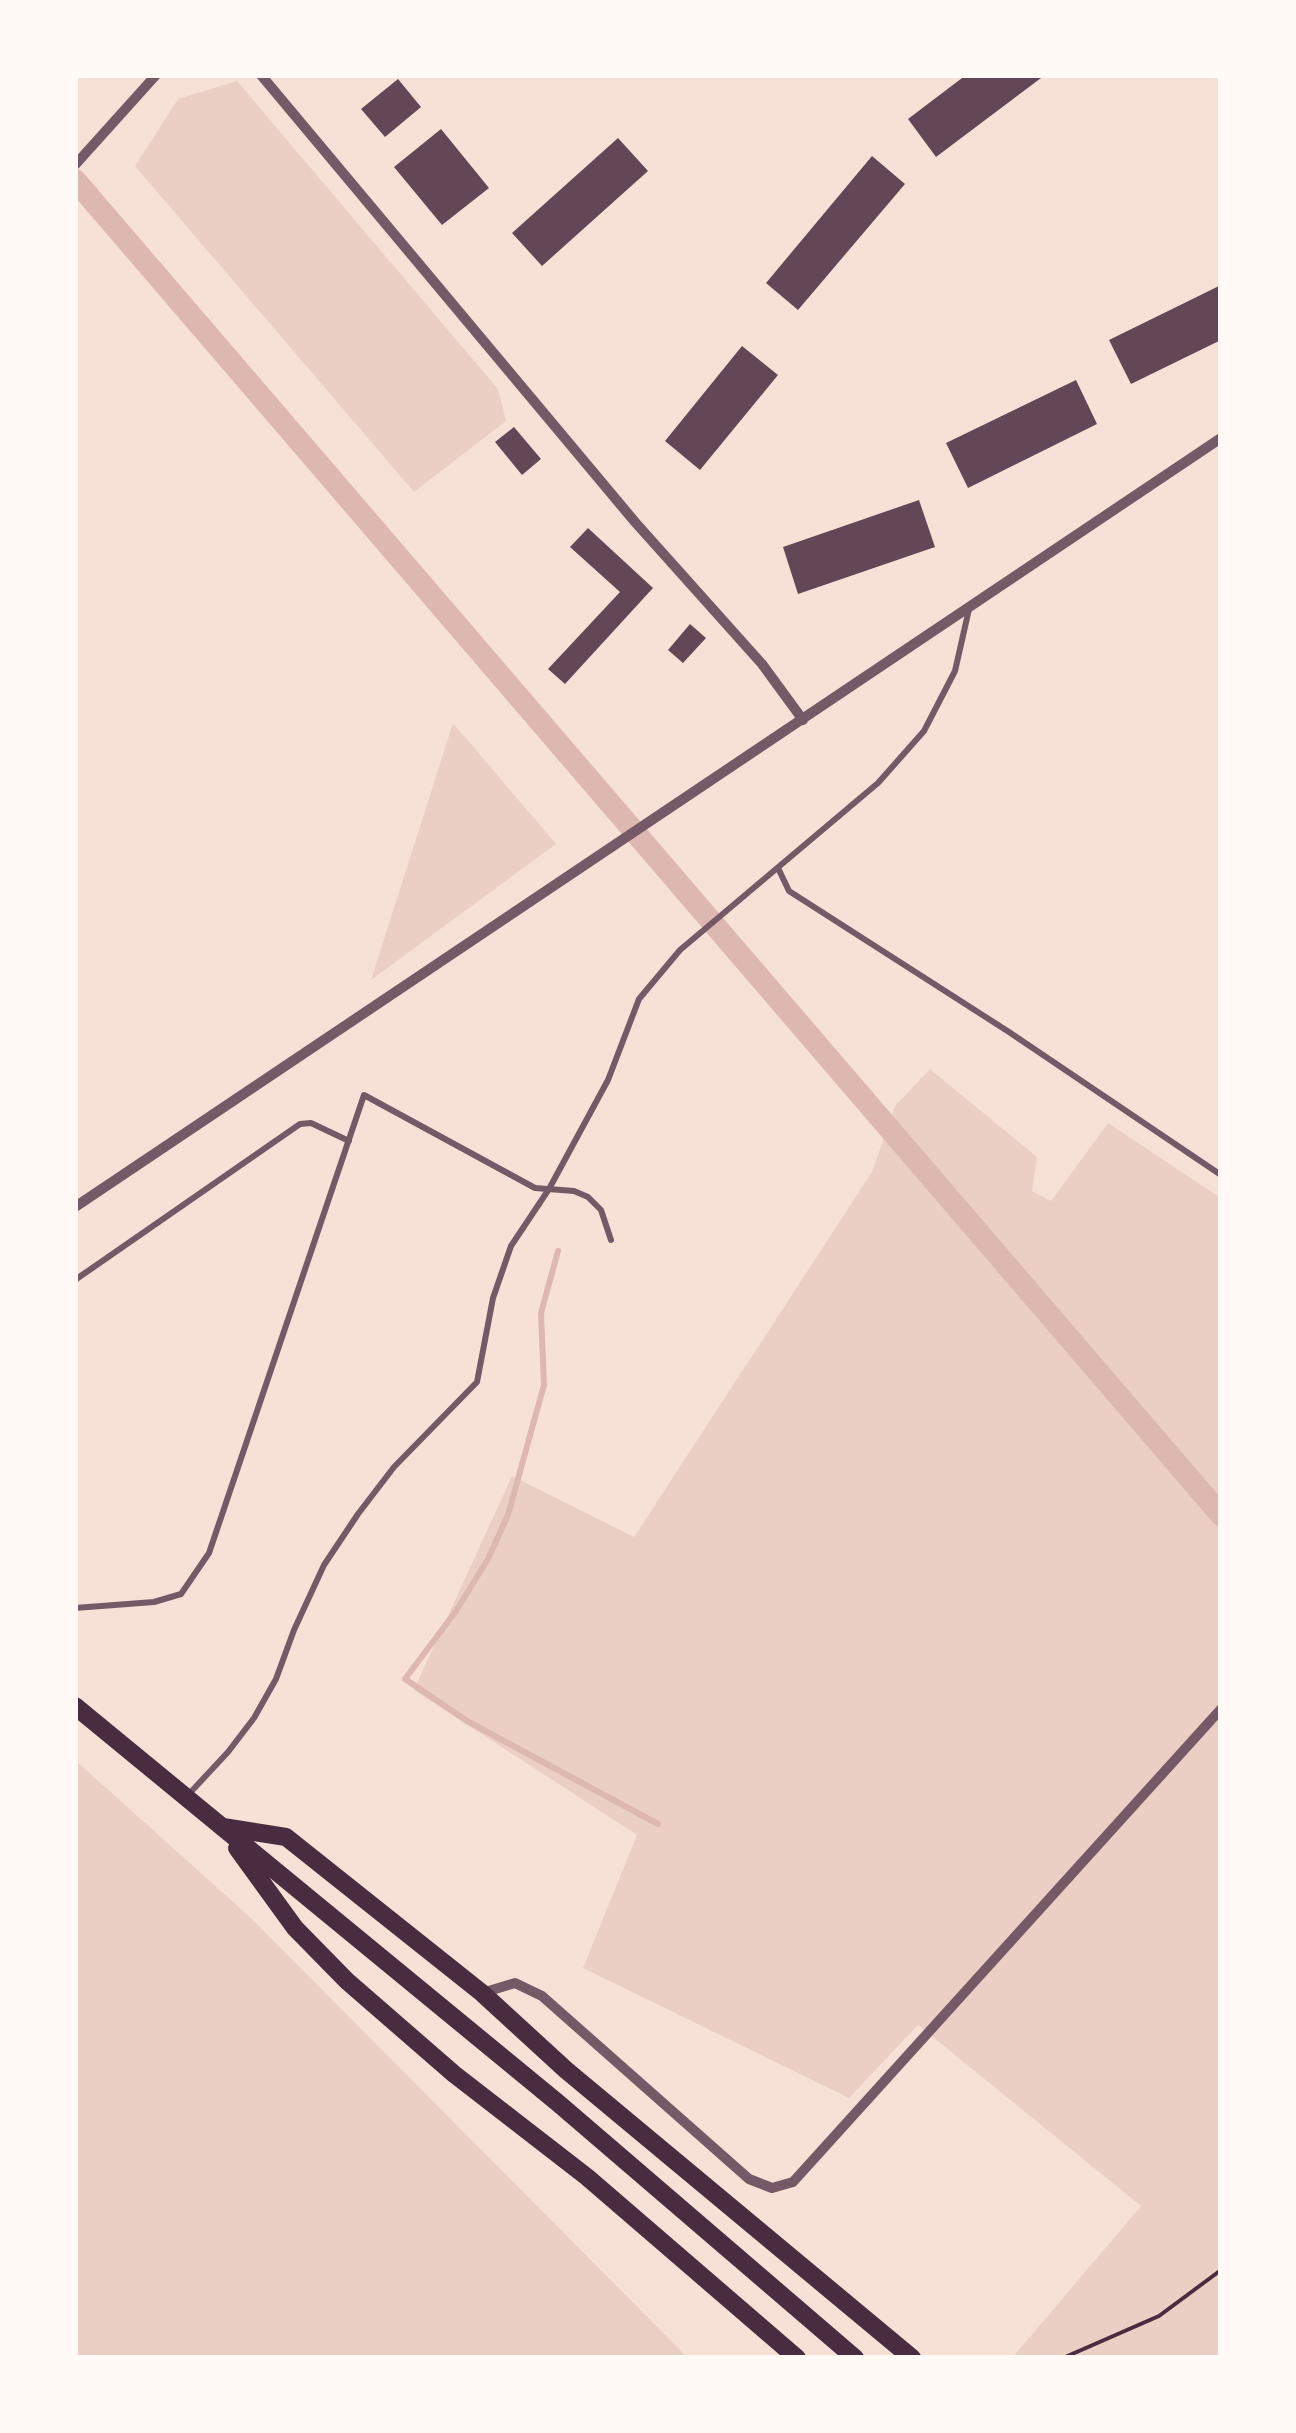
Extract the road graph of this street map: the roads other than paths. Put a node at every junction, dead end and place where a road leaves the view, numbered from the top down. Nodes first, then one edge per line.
1 (156, 75) edge
2 (262, 75) edge
3 (75, 165) edge
4 (1221, 438) edge
5 (969, 608) junction
6 (803, 720) junction
7 (779, 870) junction
8 (349, 1140) junction
9 (1221, 1175) edge
10 (549, 1189) junction
11 (75, 1207) edge
12 (611, 1240) dead end
13 (75, 1280) edge
14 (75, 1608) edge
15 (75, 1706) edge
16 (1221, 1709) edge
17 (186, 1798) junction
18 (222, 1827) junction
19 (482, 1993) junction
20 (797, 2358) edge
21 (855, 2358) edge
22 (912, 2358) edge

1 - 3 street
2 - 6 street
4 - 5 street
5 - 6 street
5 - 7 lane
6 - 11 street
7 - 9 lane
7 - 10 lane
8 - 10 lane
8 - 13 lane
8 - 14 lane
10 - 12 lane
10 - 17 lane
15 - 17 main road
16 - 19 street
17 - 18 main road
18 - 19 main road
18 - 20 main road
18 - 21 main road
19 - 22 main road

